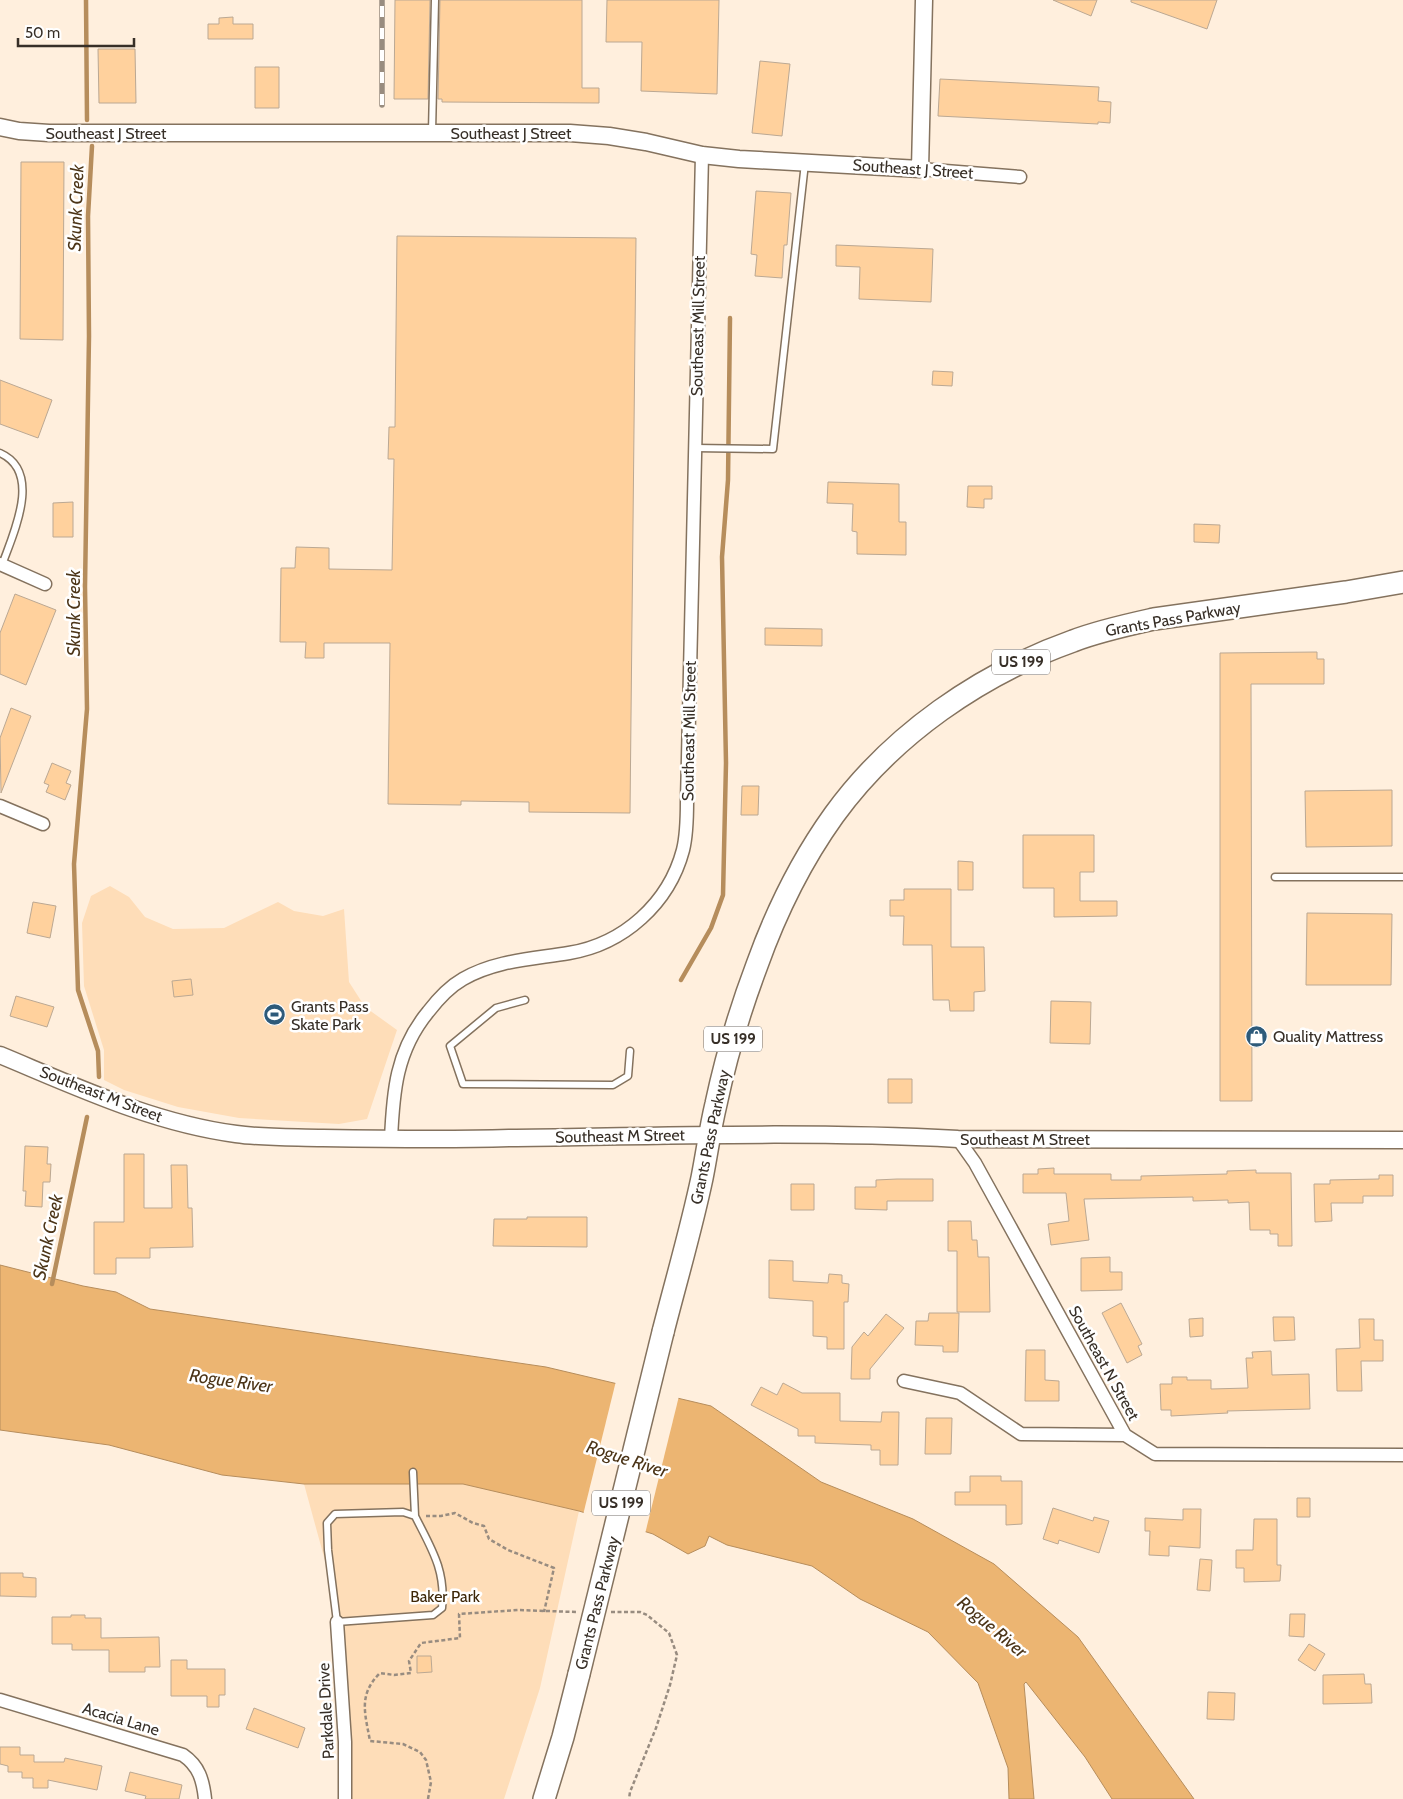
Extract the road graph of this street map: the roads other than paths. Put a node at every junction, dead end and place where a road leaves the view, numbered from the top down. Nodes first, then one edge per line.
1 (435, 0) edge
2 (924, 0) edge
3 (0, 127) edge
4 (432, 133) junction
5 (702, 155) junction
6 (805, 163) junction
7 (920, 169) junction
8 (1020, 177) dead end
9 (695, 448) junction
10 (0, 452) edge
11 (1, 566) edge
12 (1403, 582) edge
13 (45, 584) dead end
14 (0, 806) edge
15 (43, 824) dead end
16 (1275, 877) dead end
17 (1403, 877) edge
18 (525, 1000) dead end
19 (630, 1051) dead end
20 (0, 1056) edge
21 (709, 1135) junction
22 (958, 1138) junction
23 (391, 1140) junction
24 (1403, 1140) edge
25 (904, 1381) dead end
26 (1125, 1435) junction
27 (1403, 1455) edge
28 (413, 1472) dead end
29 (415, 1516) junction
30 (337, 1622) junction
31 (0, 1700) edge
32 (205, 1799) edge
33 (345, 1799) edge
34 (544, 1799) edge

1 - 4 lane
2 - 7 street
3 - 4 street, Southeast J Street
4 - 5 street, Southeast J Street
5 - 6 street, Southeast J Street
5 - 9 street, Southeast Mill Street
6 - 7 street, Southeast J Street
6 - 9 lane
7 - 8 street, Southeast J Street
9 - 23 street, Southeast Mill Street
10 - 11 lane
11 - 13 street
12 - 21 highway, Grants Pass Parkway / US 199
14 - 15 street
16 - 17 lane
18 - 19 lane
20 - 23 street, Southeast M Street
21 - 22 street, Southeast M Street
21 - 23 street, Southeast M Street
21 - 34 highway, Grants Pass Parkway / US 199, bridge
22 - 24 street, Southeast M Street
22 - 26 street, Southeast N Street
25 - 26 street
26 - 27 street, Southeast N Street
28 - 29 lane
29 - 30 lane
29 - 30 lane
30 - 33 street, Parkdale Drive
31 - 32 street, Acacia Lane

